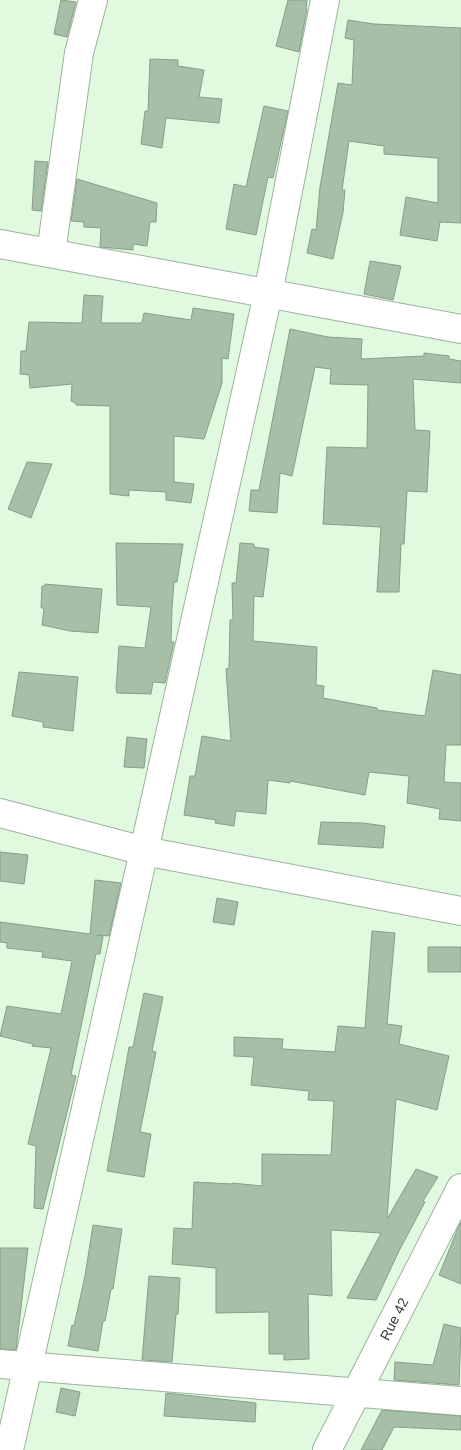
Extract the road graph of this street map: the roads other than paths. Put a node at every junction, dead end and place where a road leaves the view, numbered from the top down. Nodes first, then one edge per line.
1 (93, 0) edge
2 (325, 0) edge
3 (0, 244) edge
4 (51, 253) junction
5 (268, 294) junction
6 (461, 329) edge
7 (0, 813) edge
8 (144, 851) junction
9 (461, 911) edge
10 (461, 1188) edge
11 (0, 1364) edge
12 (28, 1366) junction
13 (355, 1394) junction
14 (461, 1401) edge
15 (9, 1450) edge
16 (327, 1450) edge

1 - 4 street
2 - 5 street
3 - 4 street
4 - 5 street
5 - 6 street
5 - 8 street
7 - 8 street
8 - 9 street
8 - 12 street
10 - 13 street, Rue 42
11 - 12 street
12 - 13 street
12 - 15 street
13 - 14 street
13 - 16 street, Rue 42

